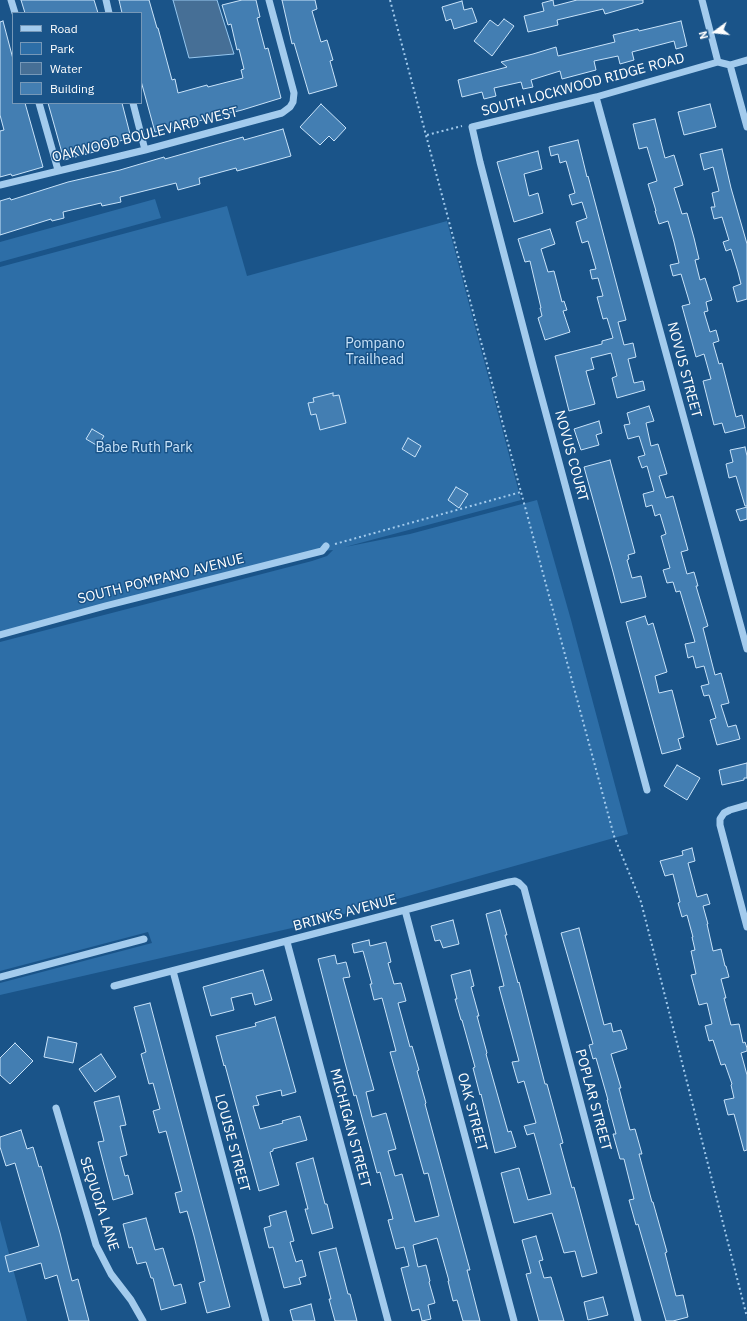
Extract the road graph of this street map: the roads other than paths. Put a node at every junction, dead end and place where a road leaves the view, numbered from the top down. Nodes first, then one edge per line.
1 (11, 0) edge
2 (106, 0) edge
3 (269, 0) edge
4 (702, 0) edge
5 (15, 12) edge
6 (109, 12) edge
7 (747, 60) edge
8 (718, 62) junction
9 (730, 65) junction
10 (596, 97) junction
11 (40, 104) edge
12 (133, 104) edge
13 (472, 127) joint
14 (747, 127) edge
15 (145, 150) junction
16 (58, 170) junction
17 (0, 185) edge
18 (326, 546) road end
19 (0, 635) edge
20 (747, 649) edge
21 (647, 790) dead end
22 (747, 805) edge
23 (522, 885) joint
24 (405, 910) junction
25 (747, 927) edge
26 (144, 939) dead end
27 (286, 942) junction
28 (173, 971) junction
29 (0, 977) edge
30 (114, 986) dead end
31 (56, 1108) dead end
32 (142, 1321) edge
33 (266, 1321) edge
34 (388, 1321) edge
35 (514, 1321) edge
36 (638, 1321) edge

1 - 5 street
2 - 6 street
3 - 15 street, OAKWOOD BOULEVARD WEST
4 - 8 street
7 - 9 street
8 - 9 street
8 - 10 street, SOUTH LOCKWOOD RIDGE ROAD
9 - 14 street
10 - 13 street, SOUTH LOCKWOOD RIDGE ROAD
10 - 20 street, NOVUS STREET
11 - 16 street
12 - 15 street
13 - 21 street, NOVUS COURT
15 - 16 street, OAKWOOD BOULEVARD WEST
16 - 17 street, OAKWOOD BOULEVARD WEST
18 - 19 street, SOUTH POMPANO AVENUE
22 - 25 street
23 - 24 street, BRINKS AVENUE
23 - 36 street, POPLAR STREET
24 - 27 street, BRINKS AVENUE
24 - 35 street, OAK STREET
26 - 29 street
27 - 28 street, BRINKS AVENUE
27 - 34 street, MICHIGAN STREET
28 - 30 street, BRINKS AVENUE
28 - 33 street, LOUISE STREET
31 - 32 street, SEQUOIA LANE

